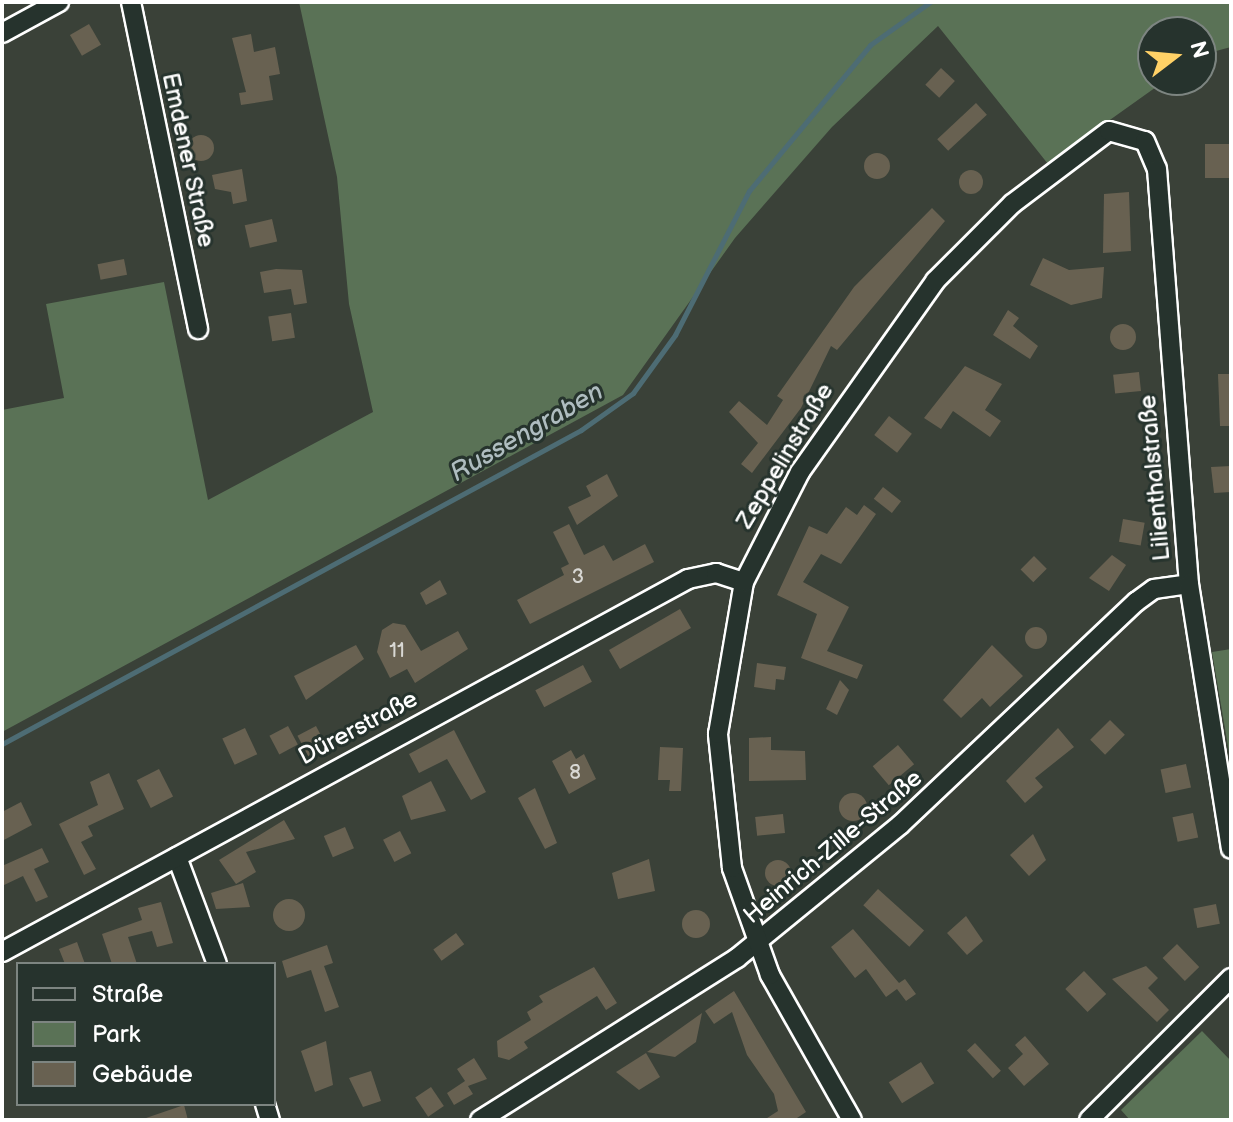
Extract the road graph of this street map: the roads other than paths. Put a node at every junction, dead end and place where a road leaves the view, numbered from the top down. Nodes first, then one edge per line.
1 (59, 2) edge
2 (131, 2) edge
3 (2, 33) edge
4 (1109, 131) joint
5 (198, 329) dead end
6 (744, 582) junction
7 (1189, 584) junction
8 (1231, 849) edge
9 (177, 857) junction
10 (756, 942) junction
11 (2, 952) edge
12 (216, 962) edge
13 (1231, 978) edge
14 (480, 1120) edge
15 (852, 1120) edge
16 (1089, 1120) edge

1 - 3 street
2 - 5 street, Emdener Straße
4 - 6 street, Zeppelinstraße
4 - 7 street, Lilienthalstraße
6 - 9 street, Dürerstraße
6 - 10 street, Zeppelinstraße
7 - 8 street, Lilienthalstraße
7 - 10 street, Heinrich-Zille-Straße
9 - 11 street, Dürerstraße
9 - 12 street
10 - 14 street, Heinrich-Zille-Straße
10 - 15 street, Zeppelinstraße
13 - 16 street

